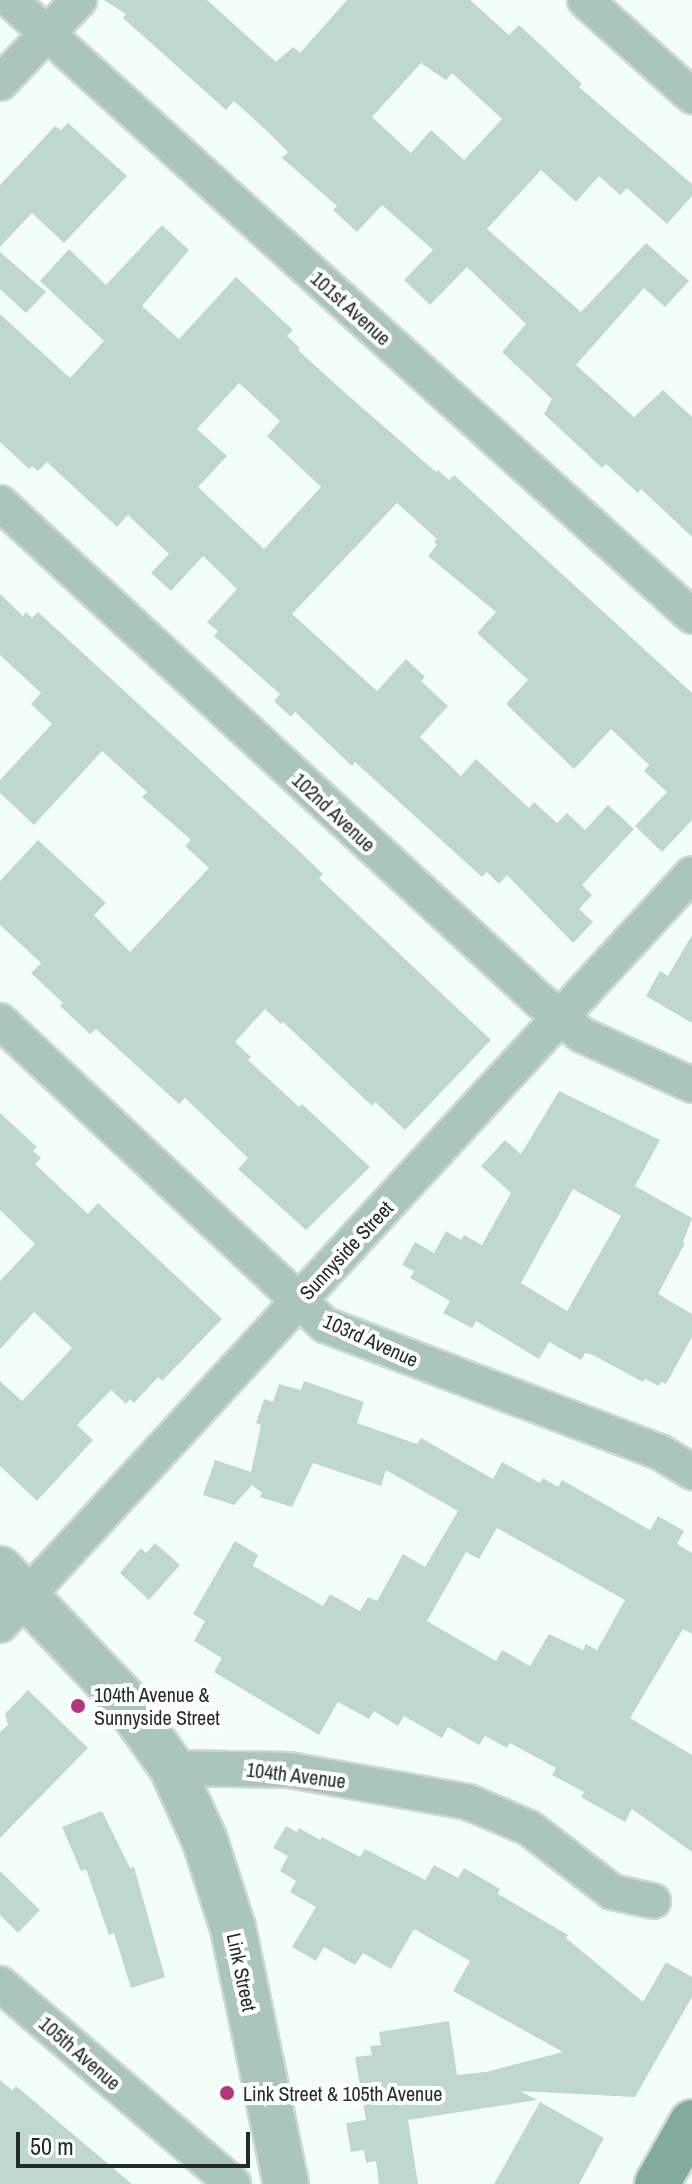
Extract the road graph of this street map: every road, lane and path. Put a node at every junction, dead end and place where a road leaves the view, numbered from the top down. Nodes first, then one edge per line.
1 (10, 0) edge
2 (79, 0) edge
3 (585, 0) edge
4 (47, 33) junction
5 (0, 83) edge
6 (692, 96) edge
7 (0, 503) edge
8 (692, 616) edge
9 (692, 874) edge
10 (560, 1018) junction
11 (0, 1021) edge
12 (692, 1085) edge
13 (299, 1302) junction
14 (692, 1472) edge
15 (9, 1597) edge
16 (172, 1768) junction
17 (653, 1901) dead end
18 (0, 1984) edge
19 (692, 2122) edge
20 (233, 2184) edge
21 (286, 2184) edge
22 (657, 2184) edge

1 - 4 street, 101st Avenue
2 - 4 street
3 - 6 street
4 - 5 street
4 - 8 street, 101st Avenue
7 - 10 street, 102nd Avenue
9 - 10 street, Sunnyside Street
10 - 12 street, 102nd Avenue
10 - 13 street, Sunnyside Street
11 - 13 street, 103rd Avenue
13 - 14 street, 103rd Avenue
13 - 15 street, Sunnyside Street
15 - 16 street
16 - 17 street, 104th Avenue
16 - 21 street, Link Street
18 - 20 street, 105th Avenue
19 - 22 main road

